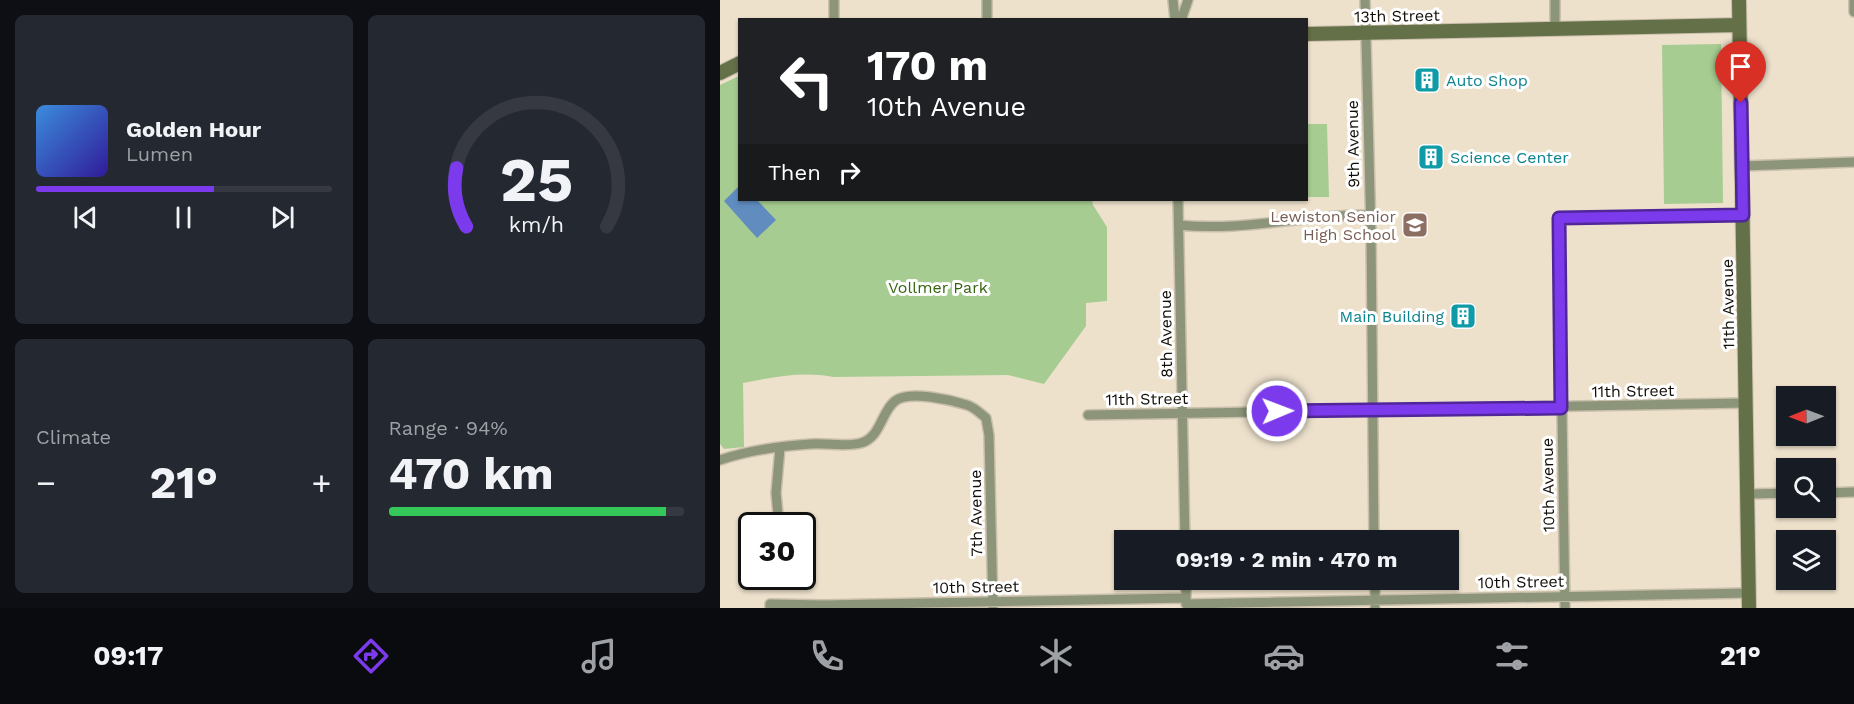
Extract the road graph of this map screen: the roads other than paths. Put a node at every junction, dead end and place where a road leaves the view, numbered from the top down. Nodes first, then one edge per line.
1 (834, 0) edge
2 (987, 0) edge
3 (1173, 0) edge
4 (1188, 0) edge
5 (1365, 0) edge
6 (1555, 0) edge
7 (1739, 0) edge
8 (1854, 0) edge
9 (1854, 12) edge
10 (834, 18) edge
11 (987, 18) edge
12 (1174, 18) edge
13 (1182, 18) edge
14 (1739, 25) junction
15 (1556, 29) junction
16 (1365, 33) junction
17 (1308, 34) edge
18 (738, 64) edge
19 (720, 73) edge
20 (1854, 162) edge
21 (1742, 166) junction
22 (1178, 201) edge
23 (1370, 215) junction
24 (1743, 215) junction
25 (1179, 225) junction
26 (1746, 403) junction
27 (1561, 408) junction
28 (1372, 409) junction
29 (1183, 413) junction
30 (1088, 415) dead end
31 (780, 448) junction
32 (720, 460) edge
33 (1854, 492) edge
34 (1776, 493) edge
35 (1836, 493) edge
36 (1748, 494) junction
37 (778, 512) edge
38 (1185, 530) edge
39 (1374, 530) edge
40 (1749, 593) junction
41 (1565, 596) junction
42 (1186, 603) edge
43 (1375, 604) edge
44 (993, 605) edge
45 (770, 608) edge
46 (1565, 608) edge
47 (1749, 608) edge

1 - 10 street
2 - 11 street
3 - 12 street
4 - 13 street
5 - 16 street, 9th Avenue
6 - 15 street
7 - 14 main road, 11th Avenue
8 - 9 street
14 - 15 main road, 13th Street
14 - 21 main road, 11th Avenue
15 - 16 main road, 13th Street
16 - 17 main road, 13th Street
16 - 23 street, 9th Avenue
18 - 19 main road
20 - 21 street
21 - 24 main road, 11th Avenue
22 - 25 street, 8th Avenue
23 - 25 street
23 - 28 street, 9th Avenue
24 - 26 main road, 11th Avenue
24 - 27 street, 10th Avenue
25 - 29 street, 8th Avenue
26 - 27 street, 11th Street
26 - 36 main road, 11th Avenue
27 - 28 street, 11th Street
27 - 41 street, 10th Avenue
28 - 29 street, 11th Street
28 - 39 street, 9th Avenue
29 - 30 street, 11th Street
29 - 38 street, 8th Avenue
31 - 32 street
31 - 37 street
31 - 44 street, 7th Avenue
33 - 35 street
34 - 36 street
36 - 40 main road, 11th Avenue
40 - 41 street, 10th Street
40 - 47 main road, 11th Avenue
41 - 43 street, 10th Street
41 - 46 street, 10th Avenue
42 - 43 street, 10th Street
42 - 44 street, 10th Street
44 - 45 street, 10th Street

